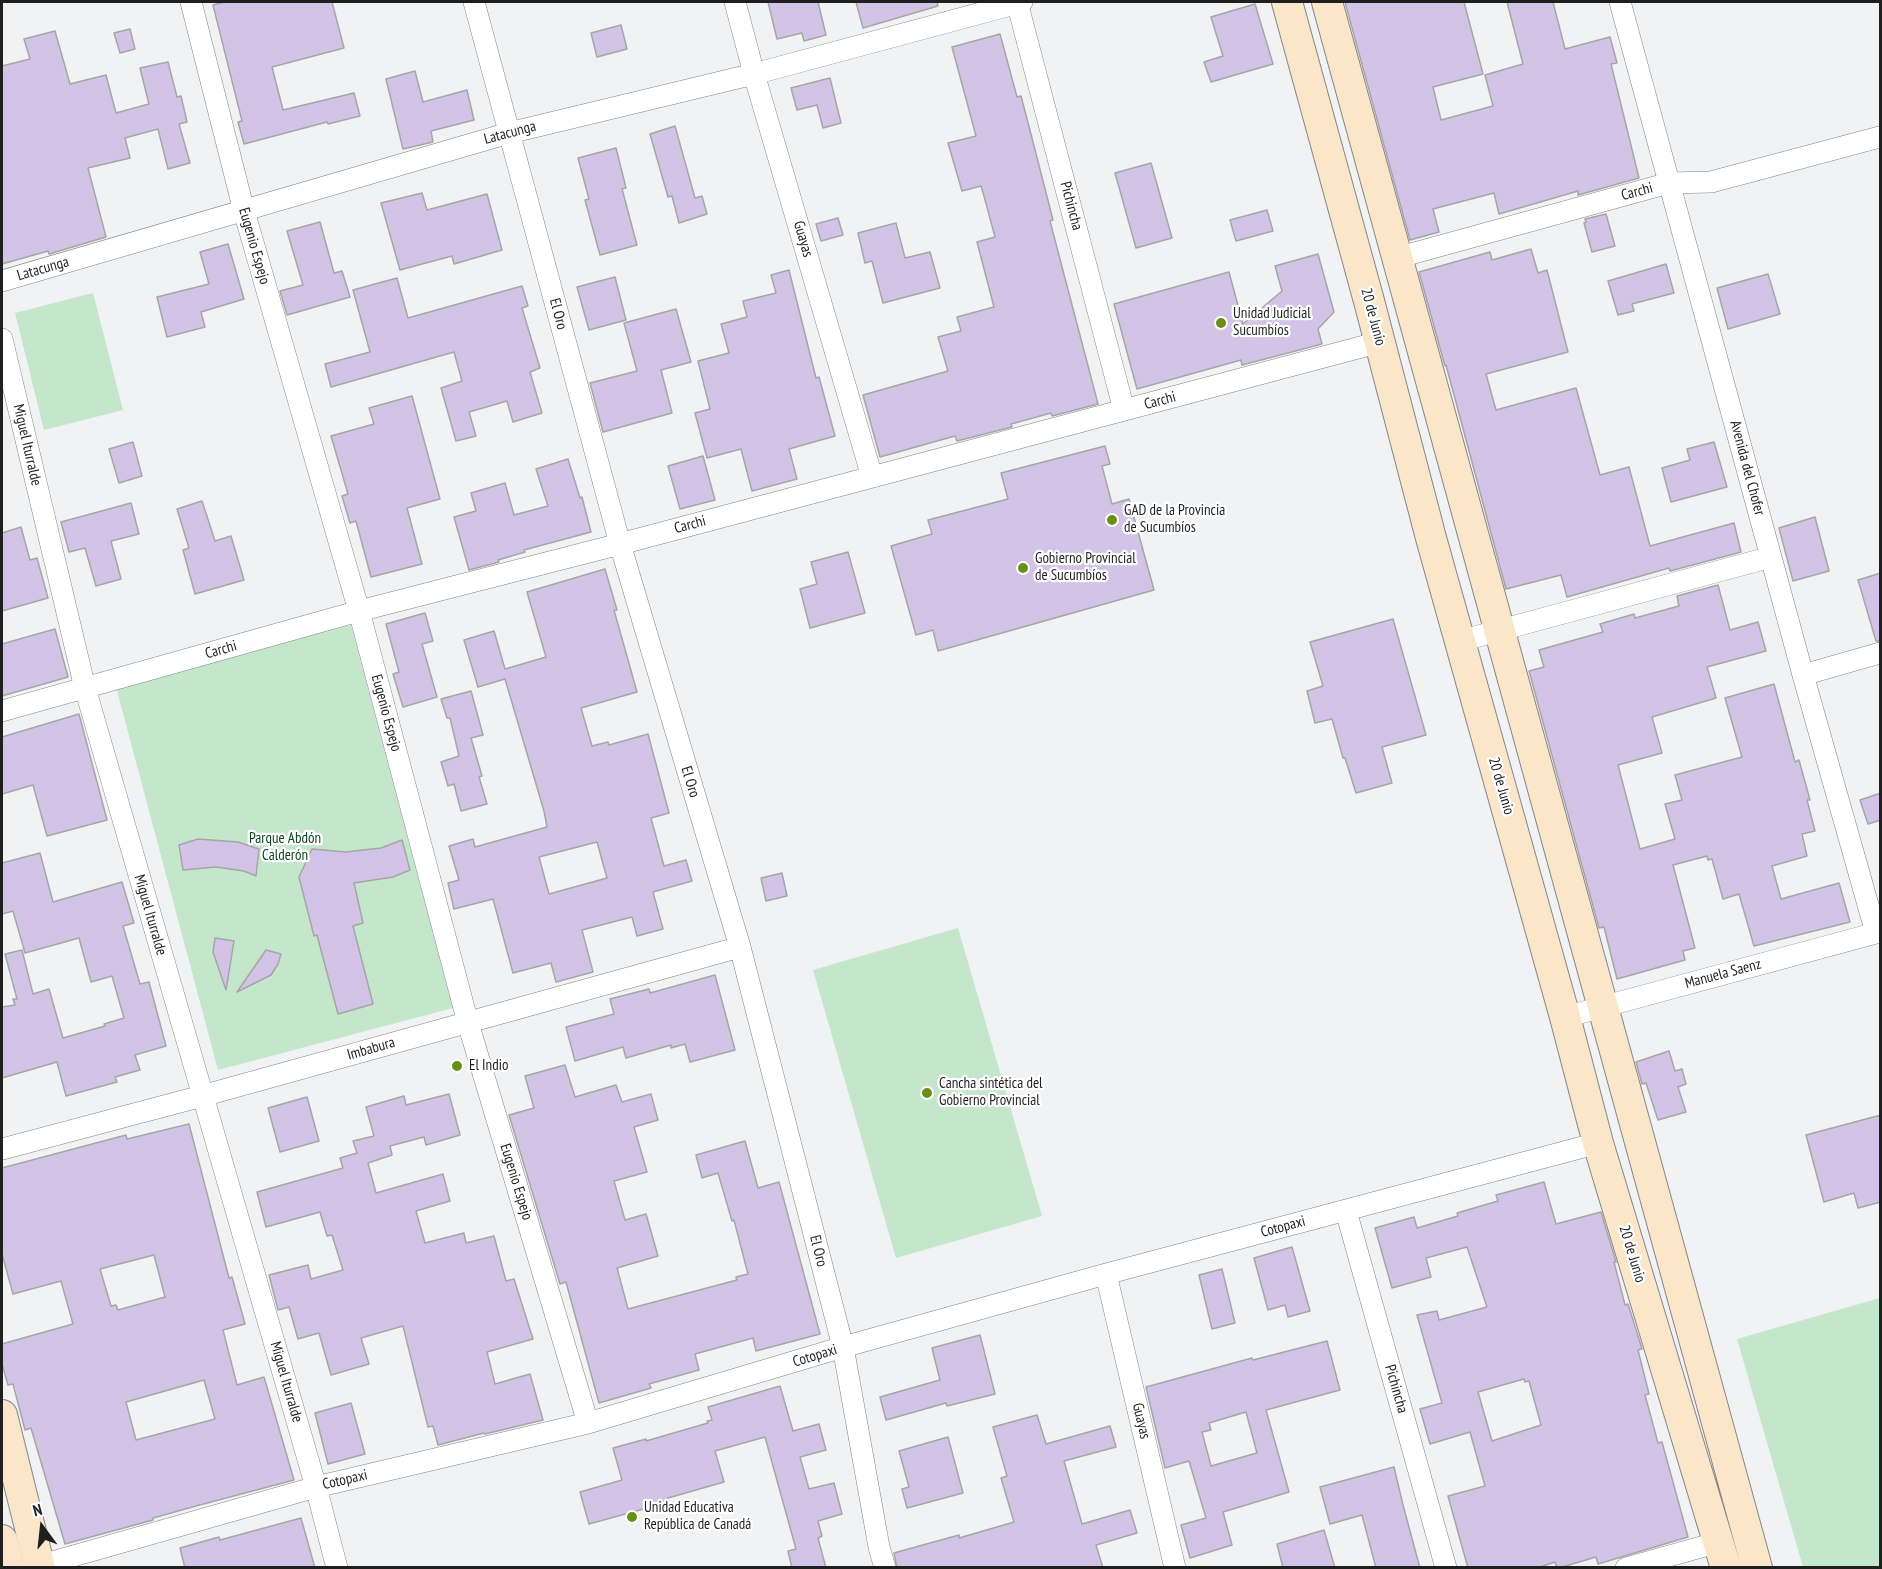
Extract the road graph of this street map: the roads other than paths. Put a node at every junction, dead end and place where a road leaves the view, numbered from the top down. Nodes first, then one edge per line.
1 (191, 2) edge
2 (474, 2) edge
3 (735, 2) edge
4 (1019, 2) edge
5 (1287, 2) edge
6 (1327, 2) edge
7 (1620, 2) edge
8 (754, 74) junction
9 (509, 133) junction
10 (1881, 136) edge
11 (1669, 183) junction
12 (244, 211) junction
13 (1396, 258) junction
14 (2, 280) edge
15 (1405, 290) junction
16 (1369, 301) junction
17 (2, 339) edge
18 (1380, 342) junction
19 (1124, 410) junction
20 (872, 477) junction
21 (620, 544) junction
22 (1771, 557) junction
23 (359, 611) junction
24 (1499, 630) junction
25 (1460, 641) junction
26 (1881, 652) edge
27 (1803, 675) junction
28 (85, 688) junction
29 (2, 711) edge
30 (1878, 933) edge
31 (740, 947) junction
32 (1604, 1006) junction
33 (1565, 1017) junction
34 (468, 1023) junction
35 (202, 1096) junction
36 (1598, 1143) junction
37 (2, 1149) edge
38 (1346, 1211) junction
39 (1106, 1274) junction
40 (843, 1347) junction
41 (2, 1415) edge
42 (588, 1423) junction
43 (316, 1487) junction
44 (2, 1540) edge
45 (1723, 1555) edge
46 (37, 1567) edge
47 (9, 1568) edge
48 (337, 1568) edge
49 (885, 1568) edge
50 (1175, 1568) edge
51 (1446, 1568) edge
52 (1626, 1568) edge
53 (1756, 1568) edge

1 - 12 street, Eugenio Espejo
2 - 9 street, El Oro
3 - 8 street, Guayas
4 - 8 street, Latacunga
4 - 19 street, Pichincha
5 - 16 street, 20 de Junio
6 - 13 street
7 - 11 street, Avenida del Chofer
8 - 9 street, Latacunga
8 - 20 street, Guayas
9 - 12 street, Latacunga
9 - 21 street, El Oro
10 - 11 street, Carchi
11 - 13 street, Carchi
11 - 22 street, Avenida del Chofer
12 - 14 street, Latacunga
12 - 23 street, Eugenio Espejo
13 - 15 street
15 - 16 street
15 - 24 street
16 - 18 street, 20 de Junio
17 - 28 street, Miguel Iturralde
18 - 19 street, Carchi
18 - 25 street, 20 de Junio
19 - 20 street, Carchi
20 - 21 street, Carchi
21 - 23 street, Carchi
21 - 31 street, El Oro
22 - 24 street
22 - 27 street, Avenida del Chofer
23 - 28 street, Carchi
23 - 34 street, Eugenio Espejo
24 - 25 street
24 - 32 street
25 - 33 street, 20 de Junio
26 - 27 street
27 - 30 street, Avenida del Chofer
28 - 29 street, Carchi
28 - 35 street, Miguel Iturralde
30 - 32 street, Manuela Saenz
31 - 34 street, Imbabura
31 - 40 street, El Oro
32 - 33 street, Manuela Saenz
32 - 53 street
33 - 36 street, 20 de Junio
34 - 35 street, Imbabura
34 - 42 street, Eugenio Espejo
35 - 37 street, Imbabura
35 - 43 street, Miguel Iturralde
36 - 38 street, Cotopaxi
36 - 45 street, 20 de Junio
38 - 39 street, Cotopaxi
38 - 51 street, Pichincha
39 - 40 street, Cotopaxi
39 - 50 street, Guayas
40 - 42 street, Cotopaxi
40 - 49 street, El Oro
41 - 46 street
42 - 43 street, Cotopaxi
43 - 46 street, Cotopaxi
43 - 48 street, Miguel Iturralde
44 - 47 street
45 - 52 street

